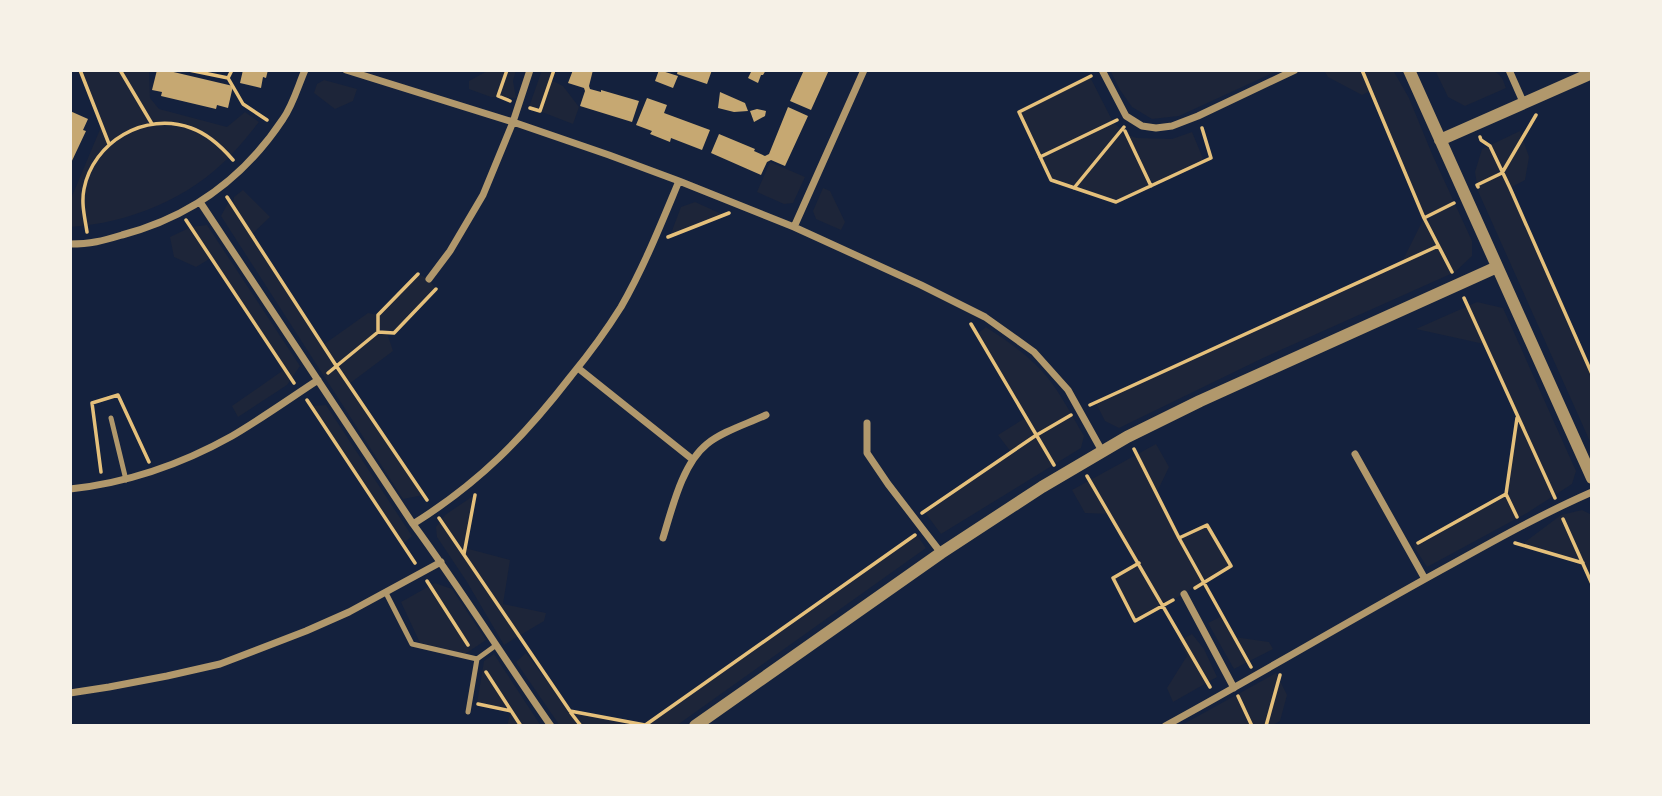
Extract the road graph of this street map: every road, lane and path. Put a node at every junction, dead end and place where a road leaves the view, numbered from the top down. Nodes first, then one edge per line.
1 (80, 70) edge
2 (120, 70) edge
3 (189, 70) edge
4 (232, 70) edge
5 (304, 70) edge
6 (346, 70) edge
7 (507, 70) edge
8 (530, 70) edge
9 (554, 70) edge
10 (864, 70) edge
11 (1102, 70) edge
12 (1295, 70) edge
13 (1362, 70) edge
14 (1409, 70) edge
15 (1509, 70) edge
16 (1592, 73) edge
17 (228, 78) junction
18 (519, 104) junction
19 (1524, 104) junction
20 (1536, 115) dead end
21 (1198, 116) junction
22 (1129, 117) junction
23 (513, 122) junction
24 (152, 124) junction
25 (278, 127) junction
26 (1124, 128) junction
27 (1480, 137) dead end
28 (1440, 140) junction
29 (108, 144) junction
30 (1040, 158) junction
31 (242, 169) junction
32 (1502, 173) junction
33 (679, 181) junction
34 (1151, 186) junction
35 (220, 187) junction
36 (1074, 188) junction
37 (1467, 197) junction
38 (200, 202) junction
39 (744, 207) junction
40 (182, 213) junction
41 (1424, 218) junction
42 (794, 227) junction
43 (653, 243) junction
44 (70, 244) edge
45 (90, 244) junction
46 (1438, 246) junction
47 (1497, 267) junction
48 (429, 279) junction
49 (1457, 284) junction
50 (960, 304) junction
51 (379, 332) junction
52 (337, 367) junction
53 (578, 368) junction
54 (1592, 374) edge
55 (318, 380) junction
56 (300, 392) junction
57 (1079, 410) junction
58 (766, 415) dead end
59 (1517, 415) junction
60 (111, 418) dead end
61 (867, 423) dead end
62 (1035, 436) junction
63 (1127, 437) junction
64 (1102, 451) junction
65 (1355, 454) dead end
66 (692, 459) junction
67 (1080, 464) junction
68 (480, 477) junction
69 (1059, 477) junction
70 (1592, 478) edge
71 (126, 480) junction
72 (70, 489) edge
73 (1592, 492) edge
74 (1506, 494) junction
75 (1558, 506) junction
76 (434, 511) junction
77 (914, 518) junction
78 (413, 524) junction
79 (1522, 526) junction
80 (922, 530) junction
81 (663, 538) dead end
82 (1180, 538) junction
83 (1498, 539) junction
84 (1407, 548) junction
85 (941, 553) junction
86 (464, 554) junction
87 (441, 562) junction
88 (1139, 563) junction
89 (1583, 564) junction
90 (421, 573) junction
91 (1425, 579) junction
92 (1203, 583) junction
93 (1592, 584) edge
94 (386, 593) junction
95 (1184, 594) dead end
96 (1164, 605) junction
97 (495, 646) junction
98 (477, 659) junction
99 (1284, 659) junction
100 (1255, 675) junction
101 (1234, 688) junction
102 (70, 693) edge
103 (1217, 698) junction
104 (470, 702) junction
105 (512, 710) dead end
106 (570, 711) junction
107 (468, 712) dead end
108 (644, 725) edge
109 (551, 726) edge
110 (581, 726) edge
111 (695, 726) edge
112 (1164, 726) edge
113 (1252, 726) edge
114 (1266, 726) edge

1 - 29 path
2 - 24 path
3 - 17 path
4 - 17 path
5 - 25 street
6 - 23 street
7 - 18 path
8 - 18 street
9 - 18 path
10 - 42 street
11 - 22 street
11 - 30 path
12 - 21 street
13 - 41 path
14 - 28 street
15 - 19 street
16 - 19 street
17 - 25 path
18 - 23 street
19 - 28 street
20 - 32 path
21 - 22 street
21 - 34 path
22 - 26 path
22 - 30 path
23 - 33 street
23 - 48 street
24 - 29 path
24 - 31 path
25 - 31 street
26 - 34 path
26 - 36 path
27 - 32 path
28 - 37 street
29 - 45 path
30 - 36 path
31 - 35 street
32 - 37 path
32 - 54 path
33 - 39 street
33 - 43 street
34 - 36 path
35 - 38 street
35 - 52 path
37 - 41 path
37 - 47 street
38 - 40 street
38 - 55 street
39 - 42 street
39 - 43 path
40 - 45 street
40 - 56 path
41 - 46 path
42 - 50 street
43 - 53 street
44 - 45 street
46 - 49 path
46 - 57 path
47 - 49 street
47 - 70 street
48 - 51 path
48 - 51 path
49 - 59 path
49 - 63 street
50 - 57 street
50 - 62 path
51 - 52 path
52 - 55 path
52 - 76 path
53 - 66 street
53 - 68 street
55 - 56 street
55 - 78 street
56 - 71 street
56 - 90 path
57 - 62 path
57 - 64 street
58 - 66 street
59 - 74 path
59 - 75 path
60 - 71 lane
61 - 77 street
62 - 69 path
62 - 77 path
63 - 64 street
63 - 82 path
64 - 67 street
65 - 84 street
66 - 81 street
67 - 69 street
67 - 88 path
68 - 76 street
68 - 86 path
69 - 85 street
71 - 72 street
73 - 75 street
74 - 79 path
74 - 84 path
75 - 79 street
75 - 89 path
76 - 78 street
76 - 86 path
77 - 80 street
78 - 87 street
79 - 83 street
80 - 85 street
80 - 108 path
82 - 92 path
82 - 92 path
83 - 89 path
83 - 91 street
84 - 91 street
85 - 111 street
86 - 106 path
87 - 90 street
87 - 97 street
88 - 96 path
88 - 96 path
89 - 93 path
90 - 94 street
91 - 99 street
92 - 100 path
94 - 98 lane
94 - 102 street
95 - 101 street
96 - 103 path
97 - 98 lane
97 - 109 street
98 - 104 lane
99 - 100 street
99 - 114 path
100 - 101 street
101 - 103 street
101 - 113 path
103 - 112 street
104 - 105 path
104 - 107 lane
106 - 108 path
106 - 110 path

